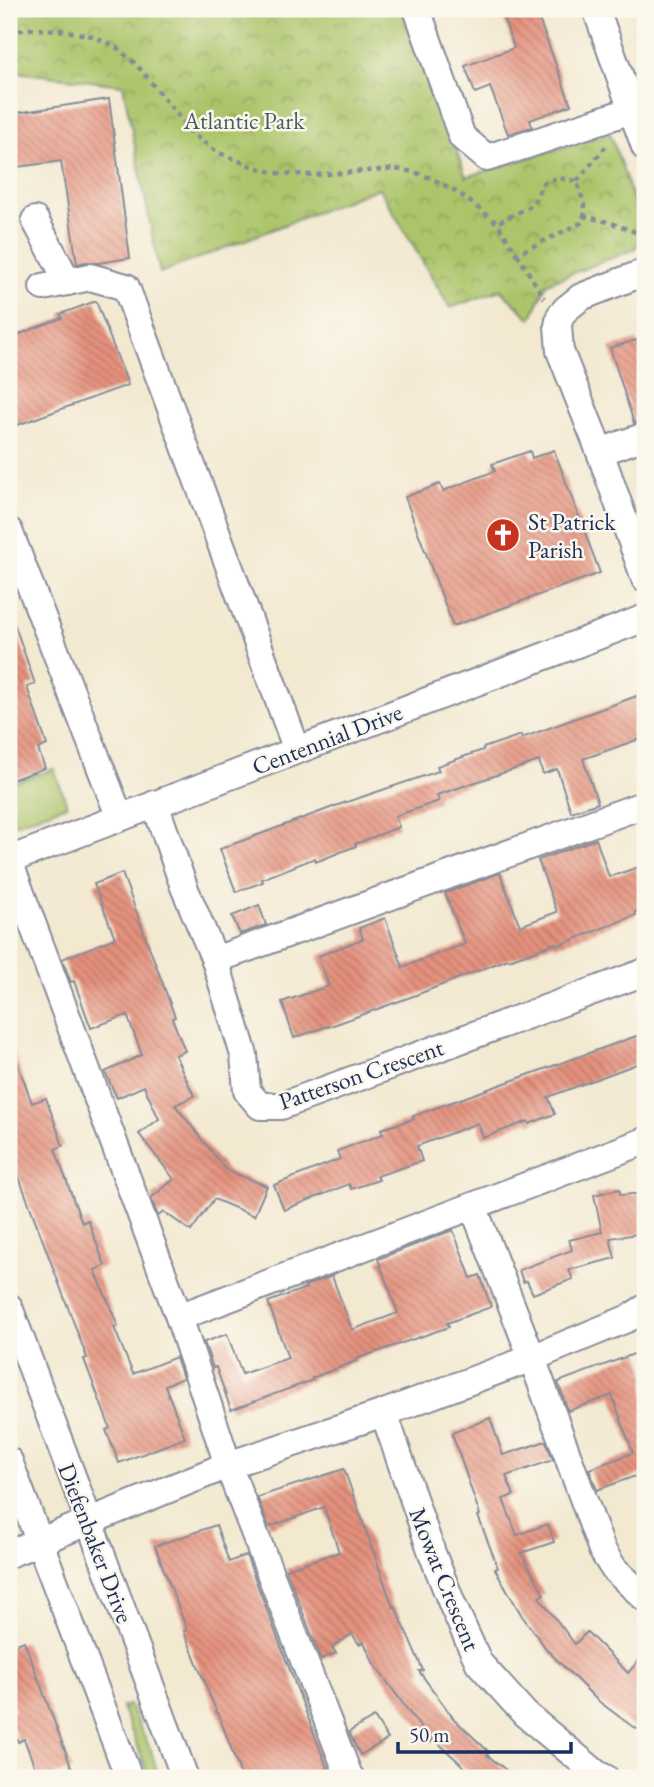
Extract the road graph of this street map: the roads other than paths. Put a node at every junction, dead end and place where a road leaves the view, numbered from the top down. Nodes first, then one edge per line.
1 (418, 9) edge
2 (596, 9) edge
3 (632, 110) junction
4 (645, 147) edge
5 (35, 220) dead end
6 (645, 272) edge
7 (645, 436) edge
8 (600, 452) junction
9 (9, 531) edge
10 (645, 579) edge
11 (645, 618) edge
12 (297, 750) junction
13 (155, 804) junction
14 (645, 804) edge
15 (120, 818) junction
16 (9, 860) edge
17 (215, 960) junction
18 (645, 972) edge
19 (645, 1141) edge
20 (473, 1206) junction
21 (9, 1307) edge
22 (645, 1308) edge
23 (178, 1317) junction
24 (532, 1358) junction
25 (384, 1413) junction
26 (9, 1461) edge
27 (228, 1465) junction
28 (76, 1528) junction
29 (39, 1543) junction
30 (9, 1554) edge
31 (645, 1598) edge
32 (129, 1778) edge
33 (185, 1778) edge
34 (351, 1778) edge
35 (605, 1778) edge

1 - 3 street
2 - 3 street
3 - 4 street
5 - 12 street
6 - 8 street
7 - 8 street
8 - 10 street
9 - 15 street
11 - 12 street, Centennial Drive
12 - 13 street, Centennial Drive
13 - 15 street, Centennial Drive
13 - 17 street, Patterson Crescent
14 - 17 street
15 - 16 street, Centennial Drive
16 - 23 street
17 - 18 street, Patterson Crescent
19 - 20 street
20 - 23 street
20 - 24 street
21 - 28 street, Diefenbaker Drive
22 - 24 street
23 - 27 street
24 - 25 street
24 - 31 street
25 - 27 street
25 - 35 street, Mowat Crescent
26 - 29 street
27 - 28 street
27 - 34 street
28 - 29 street
28 - 33 street, Diefenbaker Drive
29 - 30 street
29 - 32 street

